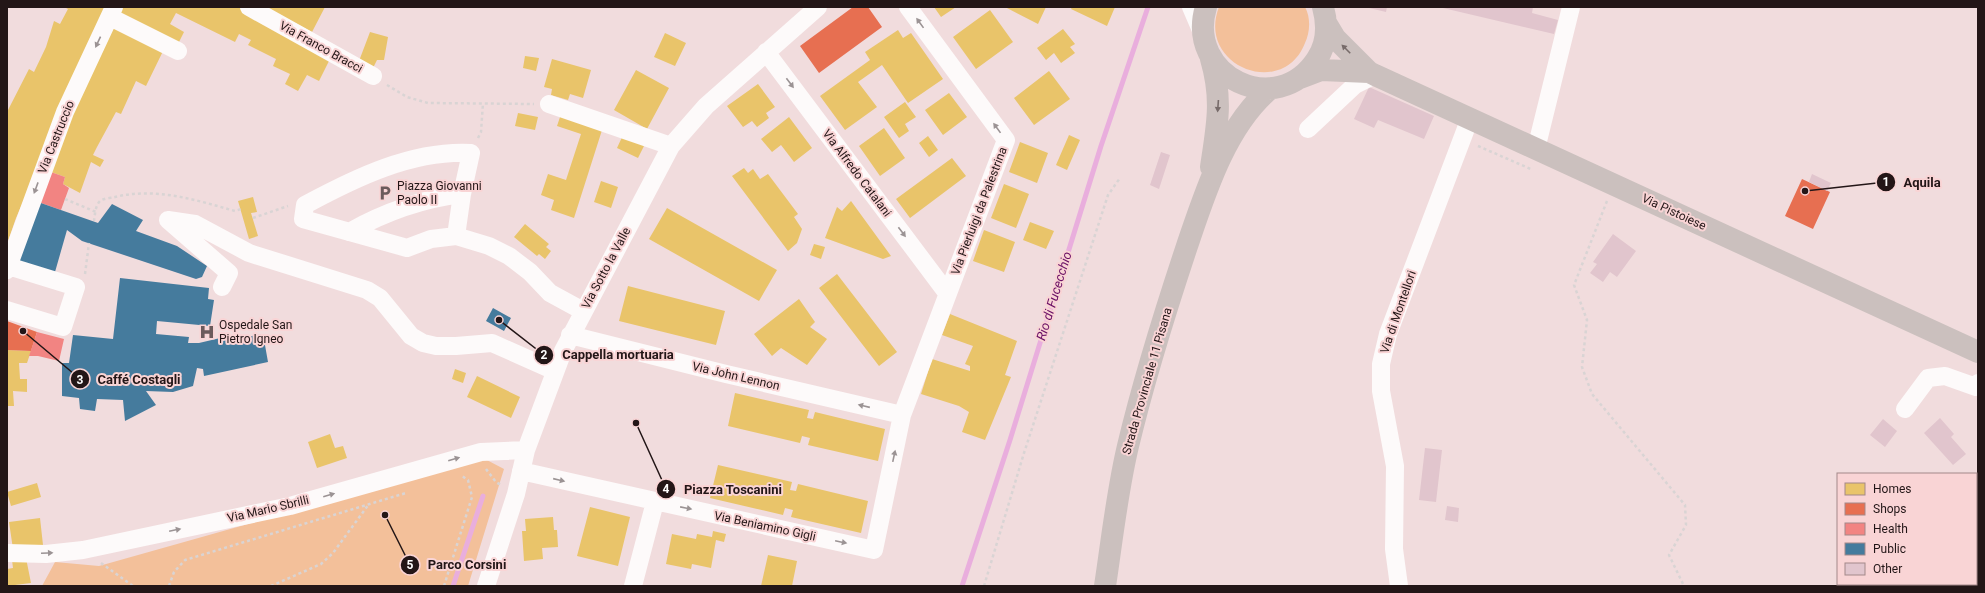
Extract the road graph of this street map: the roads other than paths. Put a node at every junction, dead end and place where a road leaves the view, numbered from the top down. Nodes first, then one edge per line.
1 (249, 7) edge
2 (818, 7) edge
3 (908, 7) edge
4 (1191, 7) edge
5 (1206, 7) edge
6 (1571, 7) edge
7 (112, 12) edge
8 (1325, 15) edge
9 (1206, 45) junction
10 (178, 51) dead end
11 (766, 52) junction
12 (1372, 74) junction
13 (373, 76) road end
14 (1297, 79) junction
15 (1271, 88) junction
16 (549, 104) road end
17 (1470, 118) junction
18 (1308, 129) dead end
19 (671, 146) junction
20 (1536, 149) junction
21 (1209, 180) junction
22 (462, 194) junction
23 (348, 232) junction
24 (456, 236) junction
25 (8, 268) edge
26 (222, 287) dead end
27 (947, 293) junction
28 (7, 310) edge
29 (583, 311) junction
30 (570, 335) junction
31 (1978, 352) edge
32 (554, 371) junction
33 (1978, 383) edge
34 (1905, 409) dead end
35 (902, 415) junction
36 (526, 450) junction
37 (521, 471) junction
38 (655, 502) junction
39 (7, 549) edge
40 (486, 586) edge
41 (633, 586) edge
42 (1105, 586) edge
43 (1399, 586) edge

1 - 13 street, Via Franco Bracci
2 - 11 street, Via Sotto la Valle
27 -> 3 street, Via Pierluigi da Palestrina
4 - 9 street
5 - 9 main road
6 - 20 street
7 - 10 street
7 -> 25 street, Via Castruccio
12 -> 8 main road, Via Pistoiese
8 - 14 main road
9 - 15 main road
9 -> 21 main road, Strada Provinciale 11 Pisana
11 - 19 street, Via Sotto la Valle
11 -> 27 street, Via Alfredo Catalani
12 - 14 main road, Via Pistoiese
12 - 17 main road, Via Pistoiese
12 - 18 street
14 - 15 main road, Via Pistoiese
15 - 21 main road, Strada Provinciale 11 Pisana
16 - 19 street
17 - 20 main road, Via Pistoiese
17 - 43 street, Via di Montellori
19 - 29 street, Via Sotto la Valle
20 - 31 main road, Via Pistoiese
21 - 42 main road, Strada Provinciale 11 Pisana
22 - 23 street
22 - 23 street
22 - 24 street
23 - 24 street
24 - 29 street
25 - 28 street
26 - 32 street
27 - 35 street, Via Pierluigi da Palestrina
29 - 30 street, Via Sotto la Valle
30 - 32 street, Via Sotto la Valle
35 -> 30 street, Via John Lennon
32 - 36 street, Via Sotto la Valle
33 - 34 street
38 -> 35 street, Via Beniamino Gigli
36 - 37 street, Via Sotto la Valle
39 -> 36 street, Via Mario Sbrilli
37 -> 38 street, Via Beniamino Gigli
37 - 40 street, Via Sotto la Valle
38 - 41 street

